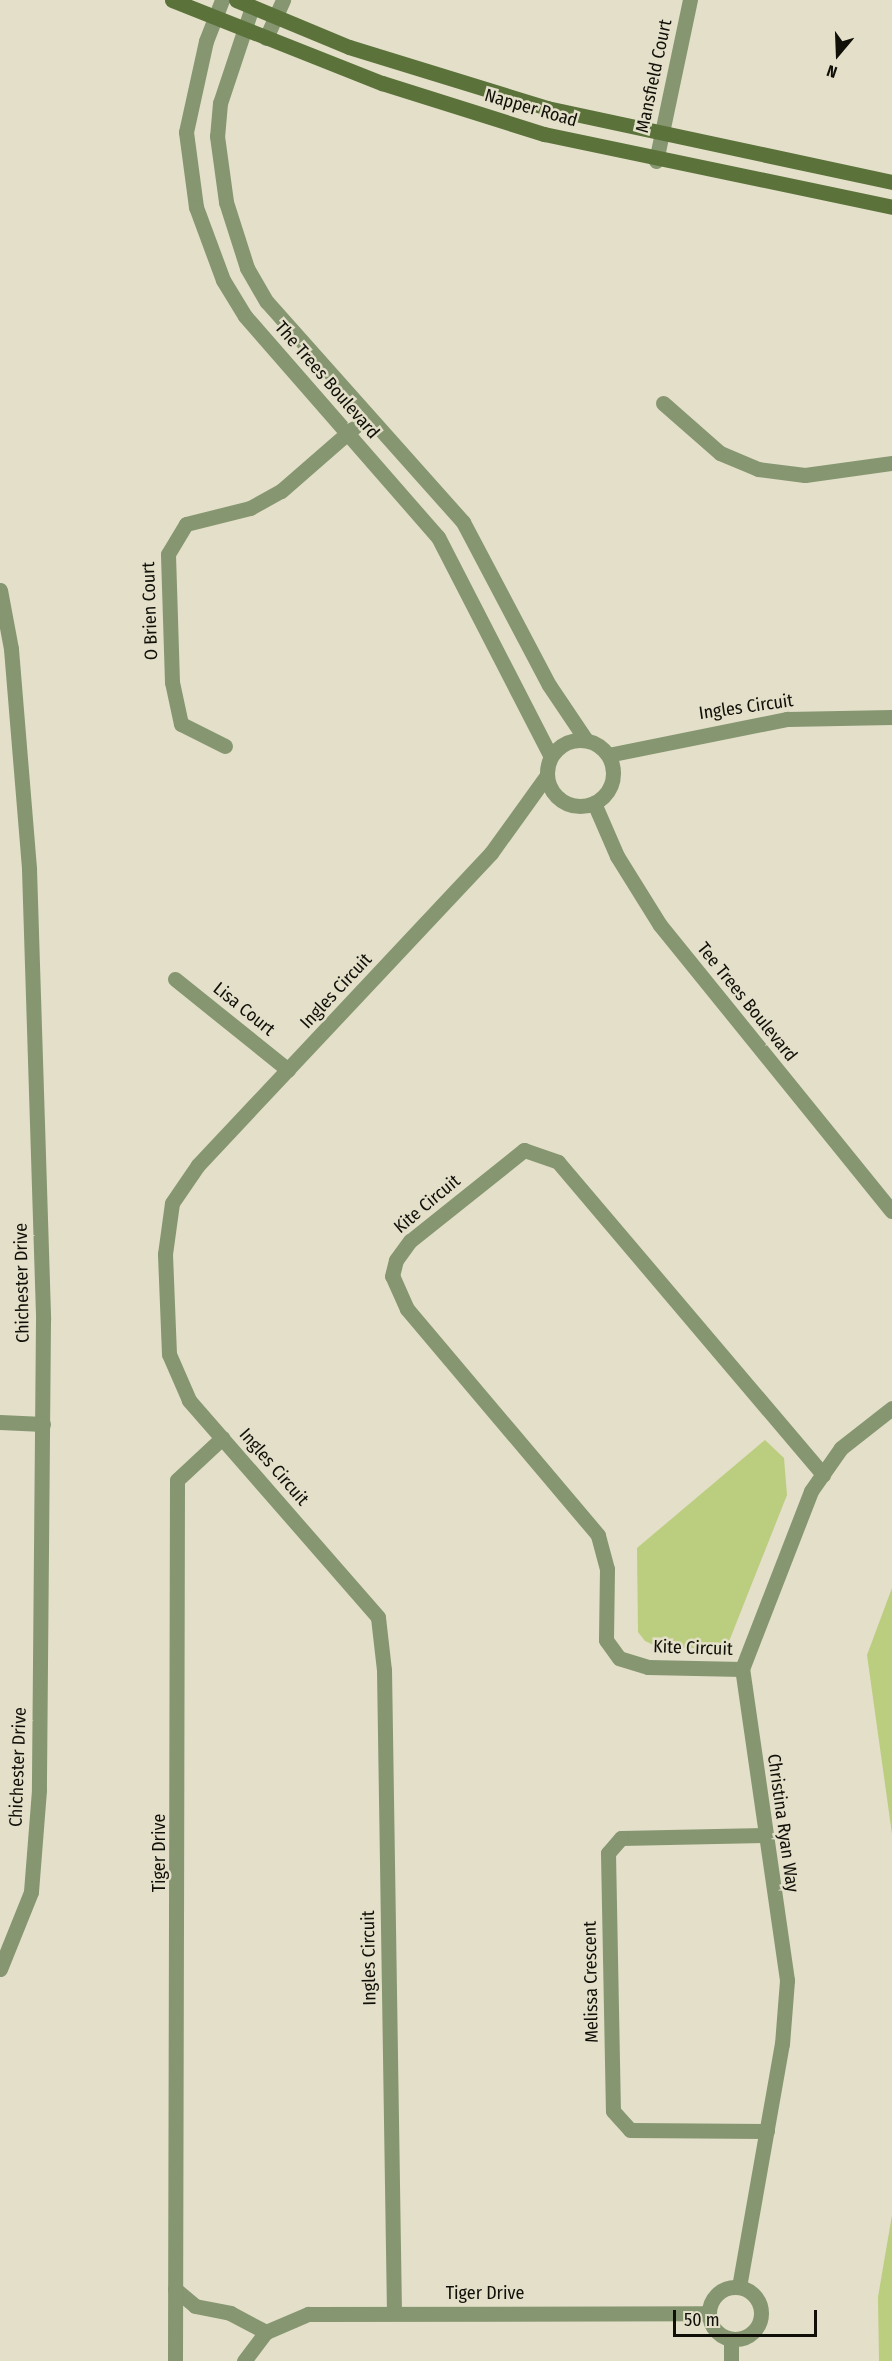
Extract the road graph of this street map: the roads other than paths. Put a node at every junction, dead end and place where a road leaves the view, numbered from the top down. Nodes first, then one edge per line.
1 (172, 0) edge
2 (222, 0) edge
3 (237, 0) edge
4 (283, 0) edge
5 (690, 0) edge
6 (252, 8) junction
7 (215, 18) junction
8 (275, 18) junction
9 (244, 29) junction
10 (266, 38) junction
11 (662, 133) junction
12 (656, 161) junction
13 (892, 182) edge
14 (892, 207) edge
15 (663, 403) dead end
16 (367, 416) junction
17 (348, 433) junction
18 (892, 463) edge
19 (0, 590) edge
20 (892, 717) edge
21 (586, 740) junction
22 (225, 746) dead end
23 (608, 754) junction
24 (549, 755) junction
25 (547, 775) junction
26 (594, 803) junction
27 (175, 979) dead end
28 (288, 1070) junction
29 (892, 1211) edge
30 (892, 1408) edge
31 (0, 1422) edge
32 (43, 1424) junction
33 (222, 1438) junction
34 (823, 1475) junction
35 (742, 1669) junction
36 (764, 1835) junction
37 (0, 1969) edge
38 (767, 2131) junction
39 (739, 2287) junction
40 (175, 2289) junction
41 (394, 2313) junction
42 (708, 2313) junction
43 (266, 2332) junction
44 (731, 2339) junction
45 (175, 2361) edge
46 (244, 2361) edge
47 (731, 2361) edge

1 - 7 main road, Napper Road
2 - 7 street, The Trees Boulevard
3 - 6 main road, Napper Road
4 - 8 street
5 - 11 street, Mansfield Court
6 - 8 main road, Napper Road
6 - 9 street, The Trees Boulevard
7 - 9 main road, Napper Road
7 - 17 street, The Trees Boulevard
8 - 10 street
8 - 11 main road, Napper Road
9 - 10 main road, Napper Road
9 - 16 street, The Trees Boulevard
10 - 12 main road, Napper Road
11 - 12 street, Mansfield Court
11 - 13 main road, Napper Road
12 - 14 main road, Napper Road
15 - 18 street
16 - 17 street, O Brien Court
16 - 21 street, The Trees Boulevard
17 - 22 street, O Brien Court
17 - 24 street, The Trees Boulevard
19 - 32 street, Chichester Drive
20 - 23 street, Ingles Circuit
21 - 23 street
21 - 24 street
23 - 26 street
24 - 25 street
25 - 26 street
25 - 28 street, Ingles Circuit
26 - 29 street, Tee Trees Boulevard
27 - 28 street, Lisa Court
28 - 33 street, Ingles Circuit
30 - 34 street, Christina Ryan Way
31 - 32 street
32 - 37 street, Chichester Drive
33 - 40 street, Tiger Drive
33 - 41 street, Ingles Circuit
34 - 35 street, Christina Ryan Way
34 - 35 street, Kite Circuit
35 - 36 street, Christina Ryan Way
36 - 38 street, Christina Ryan Way
36 - 38 street, Melissa Crescent
38 - 39 street, Christina Ryan Way
39 - 42 street
39 - 44 street
40 - 43 street
40 - 45 street, Tiger Drive
41 - 42 street, Tiger Drive
41 - 43 street, Tiger Drive
42 - 44 street
43 - 46 street, Tiger Drive
44 - 47 street

